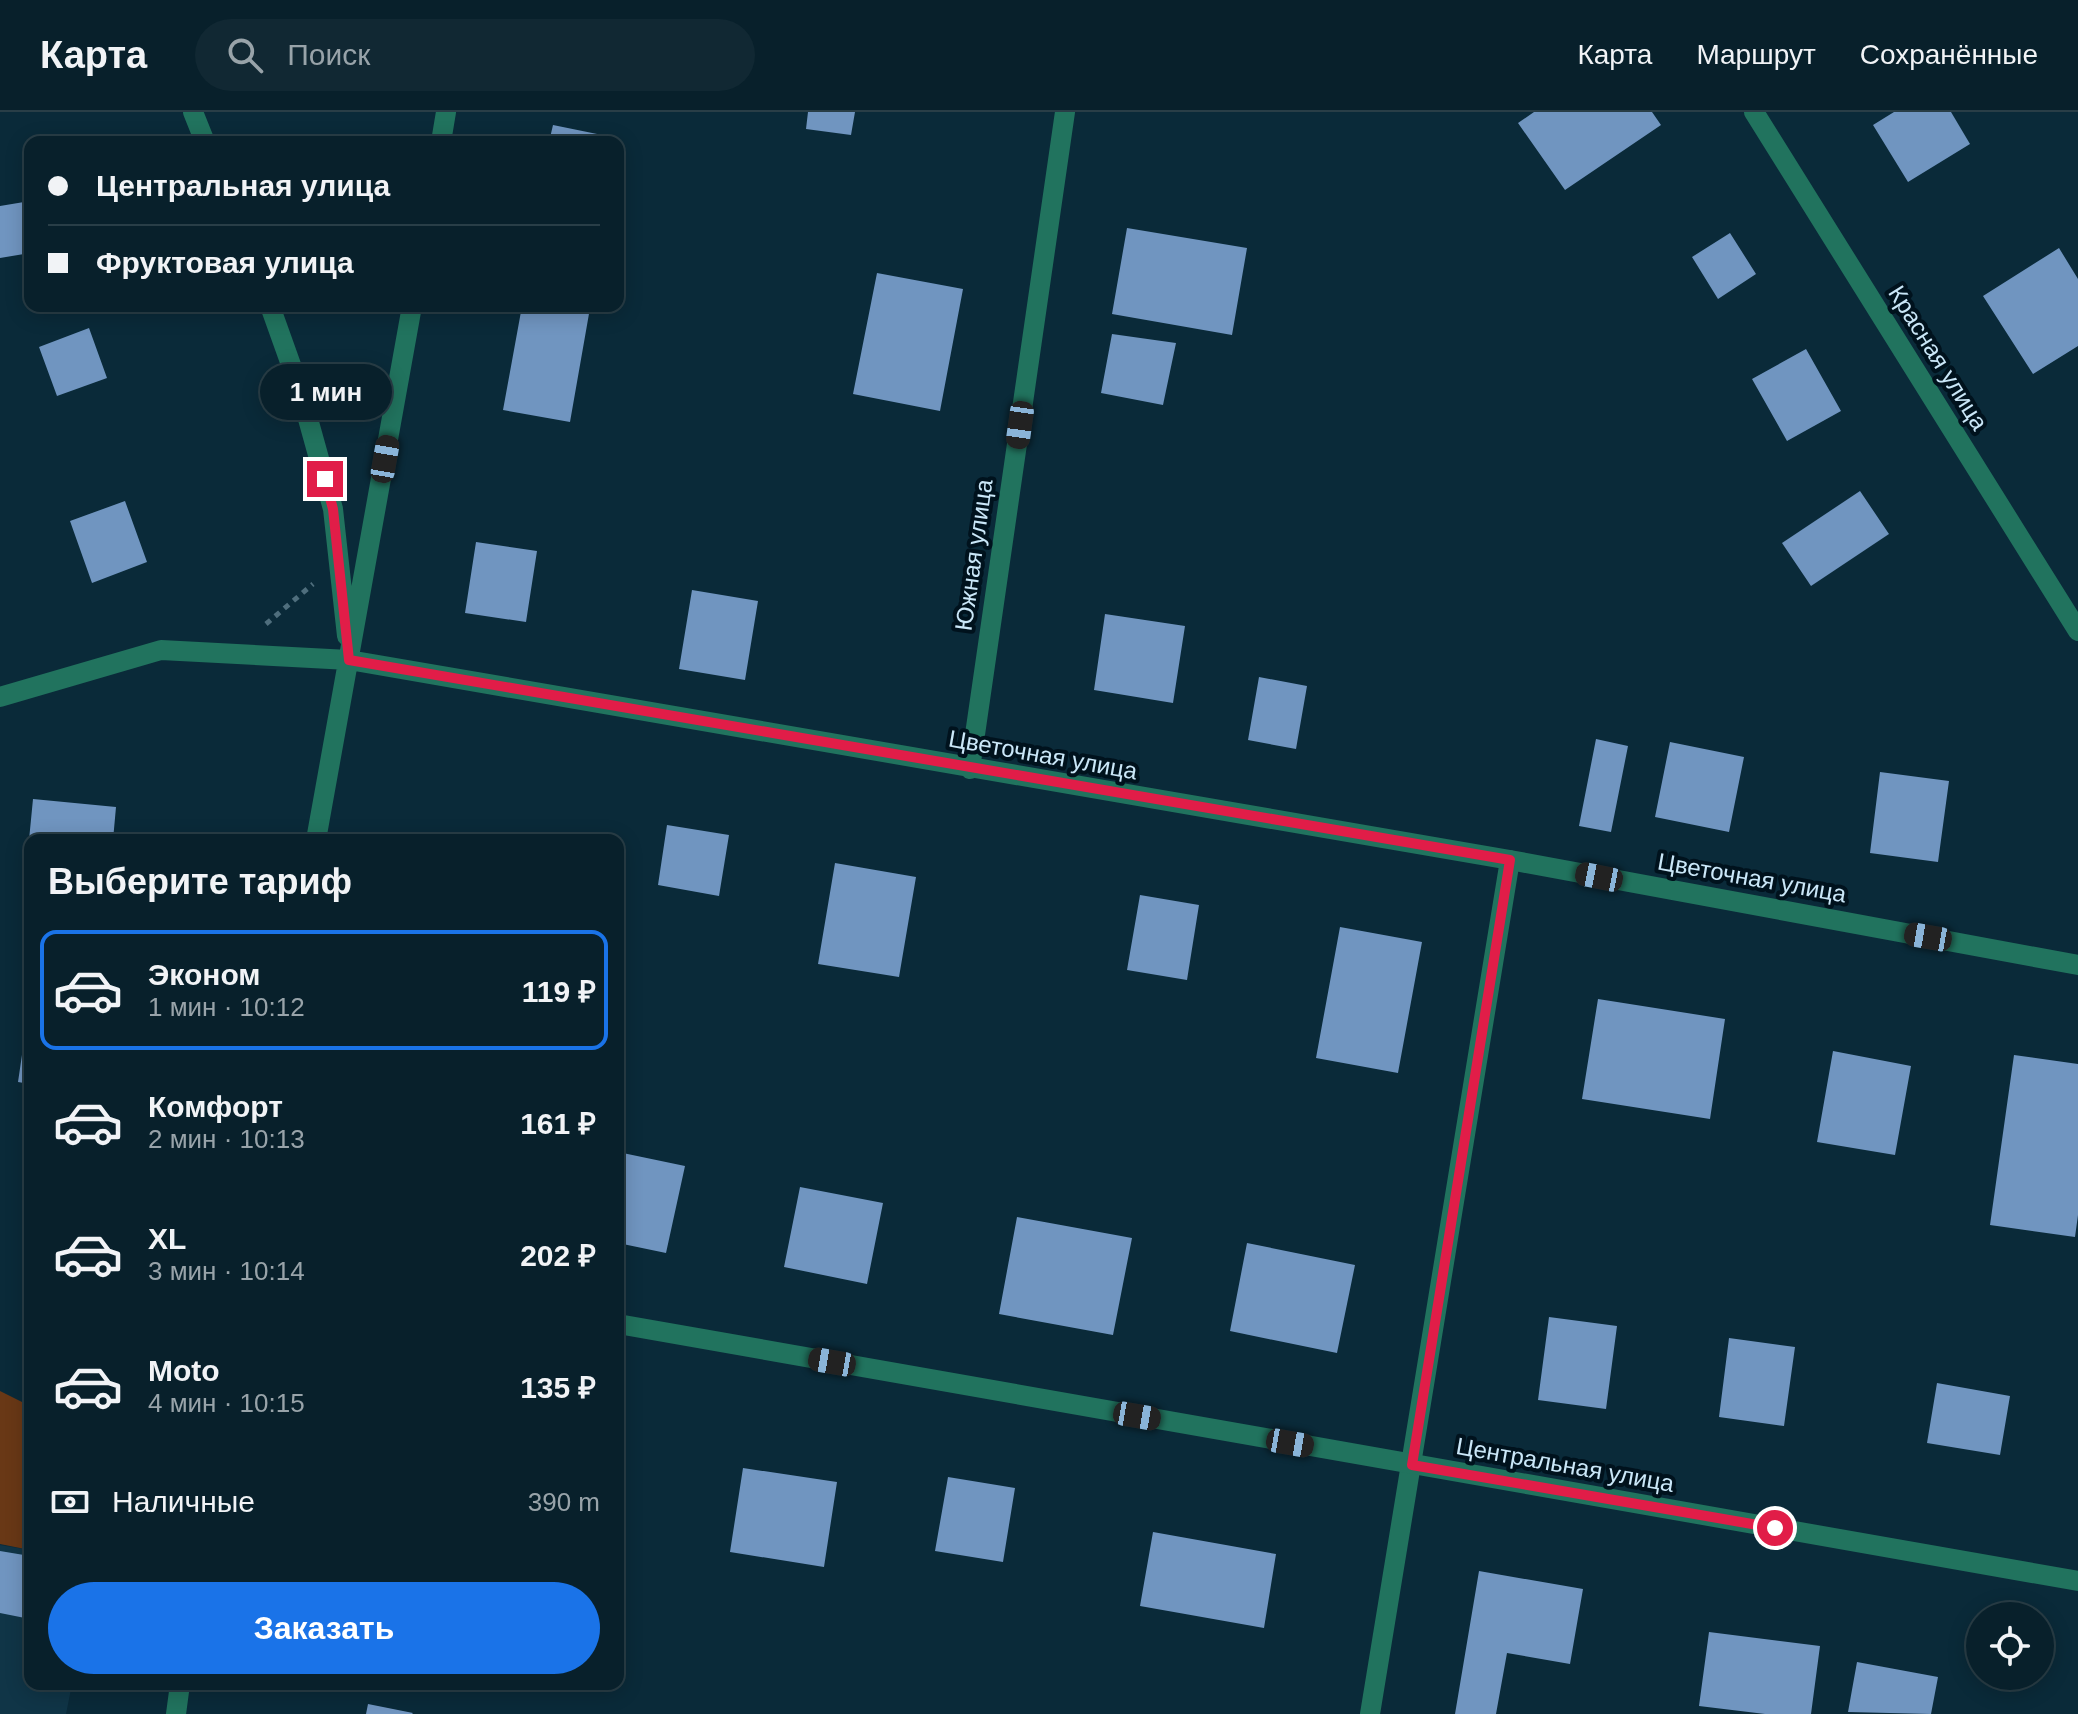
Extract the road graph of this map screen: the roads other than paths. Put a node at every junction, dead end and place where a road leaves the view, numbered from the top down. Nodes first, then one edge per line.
1 (193, 112) edge
2 (446, 112) edge
3 (1065, 112) edge
4 (1754, 112) edge
5 (203, 136) edge
6 (442, 136) edge
7 (272, 312) edge
8 (411, 312) edge
9 (2078, 631) edge
10 (349, 660) junction
11 (0, 697) edge
12 (970, 769) junction
13 (317, 834) edge
14 (1510, 860) junction
15 (2078, 965) edge
16 (624, 1325) edge
17 (1412, 1465) junction
18 (2078, 1581) edge
19 (179, 1690) edge
20 (176, 1714) edge
21 (1370, 1714) edge

1 - 5 street
2 - 6 street
3 - 12 street, Южная улица
4 - 9 street, Красная улица
7 - 10 street
8 - 10 street
10 - 11 street, Цветочная улица
10 - 12 street, Цветочная улица
10 - 13 street
12 - 14 street, Цветочная улица
14 - 15 street, Цветочная улица
14 - 17 street
16 - 17 street, Центральная улица
17 - 18 street, Центральная улица
17 - 21 street
19 - 20 street

